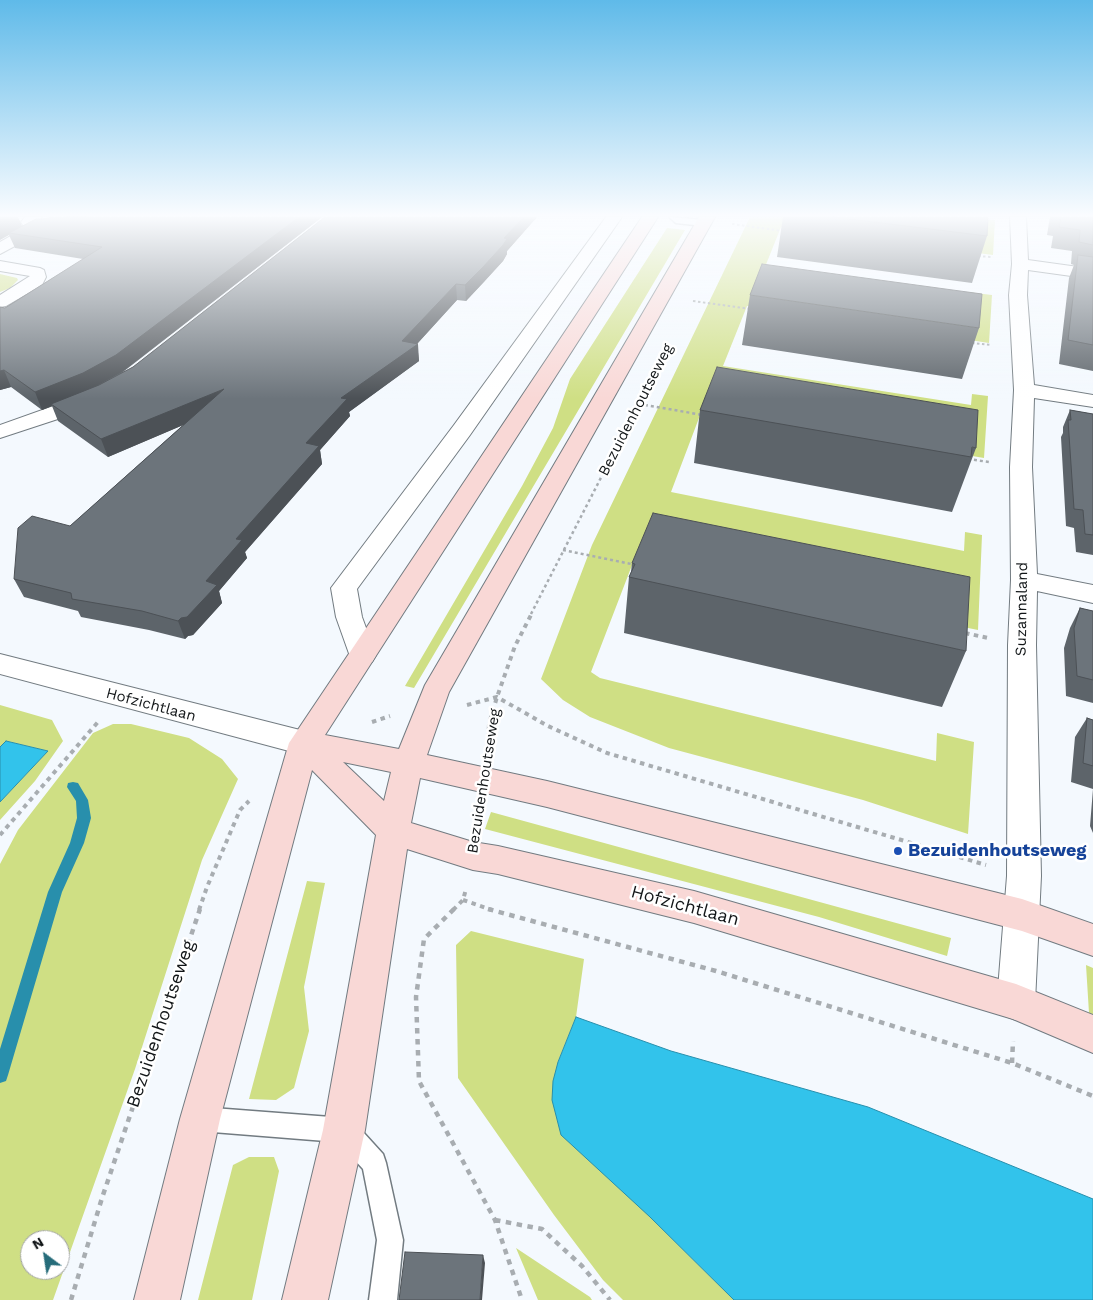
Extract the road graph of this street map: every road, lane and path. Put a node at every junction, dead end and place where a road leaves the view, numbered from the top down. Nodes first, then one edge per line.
1 (38, 278) edge
2 (568, 278) edge
3 (610, 278) edge
4 (673, 278) edge
5 (1019, 278) edge
6 (696, 292) dead end
7 (692, 300) junction
8 (0, 302) edge
9 (688, 309) dead end
10 (760, 311) edge
11 (972, 343) edge
12 (1021, 350) junction
13 (661, 361) dead end
14 (1024, 390) junction
15 (105, 392) edge
16 (1093, 401) edge
17 (640, 404) junction
18 (708, 415) edge
19 (0, 432) edge
20 (960, 458) edge
21 (990, 462) dead end
22 (563, 550) junction
23 (641, 566) edge
24 (1024, 580) junction
25 (1093, 594) edge
26 (963, 633) edge
27 (1022, 645) junction
28 (362, 654) junction
29 (0, 664) edge
30 (120, 696) junction
31 (497, 697) junction
32 (304, 743) junction
33 (408, 763) junction
34 (485, 779) junction
35 (253, 796) dead end
36 (393, 831) junction
37 (0, 835) edge
38 (473, 856) junction
39 (1024, 876) junction
40 (463, 900) junction
41 (1022, 914) junction
42 (1093, 940) edge
43 (1016, 1002) junction
44 (1093, 1034) edge
45 (1093, 1096) edge
46 (200, 1119) junction
47 (344, 1130) junction
48 (494, 1220) junction
49 (71, 1300) edge
50 (157, 1300) edge
51 (305, 1300) edge
52 (383, 1300) edge
53 (522, 1300) edge
54 (610, 1300) edge

1 - 8 street
2 - 28 street
3 - 28 main road
4 - 33 main road, Bezuidenhoutseweg
5 - 12 street, Suzannaland
6 - 7 path
7 - 9 path
7 - 10 path
11 - 12 path
12 - 14 street, Suzannaland
13 - 17 path, Bezuidenhoutseweg
14 - 16 street
14 - 24 street, Suzannaland
15 - 19 street
17 - 18 path
17 - 22 path, Bezuidenhoutseweg
20 - 21 path
22 - 23 path
22 - 31 path, Bezuidenhoutseweg
24 - 25 street
24 - 27 street, Suzannaland
26 - 27 path
27 - 39 street, Suzannaland
28 - 32 main road
29 - 30 street, Hofzichtlaan
30 - 32 street, Hofzichtlaan
30 - 37 path
31 - 34 path, Bezuidenhoutseweg
31 - 39 path
32 - 33 main road, Hofzichtlaan
32 - 36 main road, Hofzichtlaan
32 - 46 main road
33 - 34 main road, Hofzichtlaan
33 - 36 main road, Bezuidenhoutseweg
34 - 41 main road, Hofzichtlaan
35 - 49 path, Bezuidenhoutseweg
36 - 38 main road, Hofzichtlaan
36 - 47 main road, Bezuidenhoutseweg
38 - 40 path, Bezuidenhoutseweg
38 - 43 main road, Hofzichtlaan
39 - 41 street, Suzannaland
40 - 45 path
40 - 48 path
41 - 42 main road, Hofzichtlaan
41 - 43 street, Suzannaland
43 - 44 main road, Hofzichtlaan
46 - 47 lane
46 - 50 main road
47 - 51 main road, Bezuidenhoutseweg
47 - 52 lane
48 - 53 path
48 - 54 path

